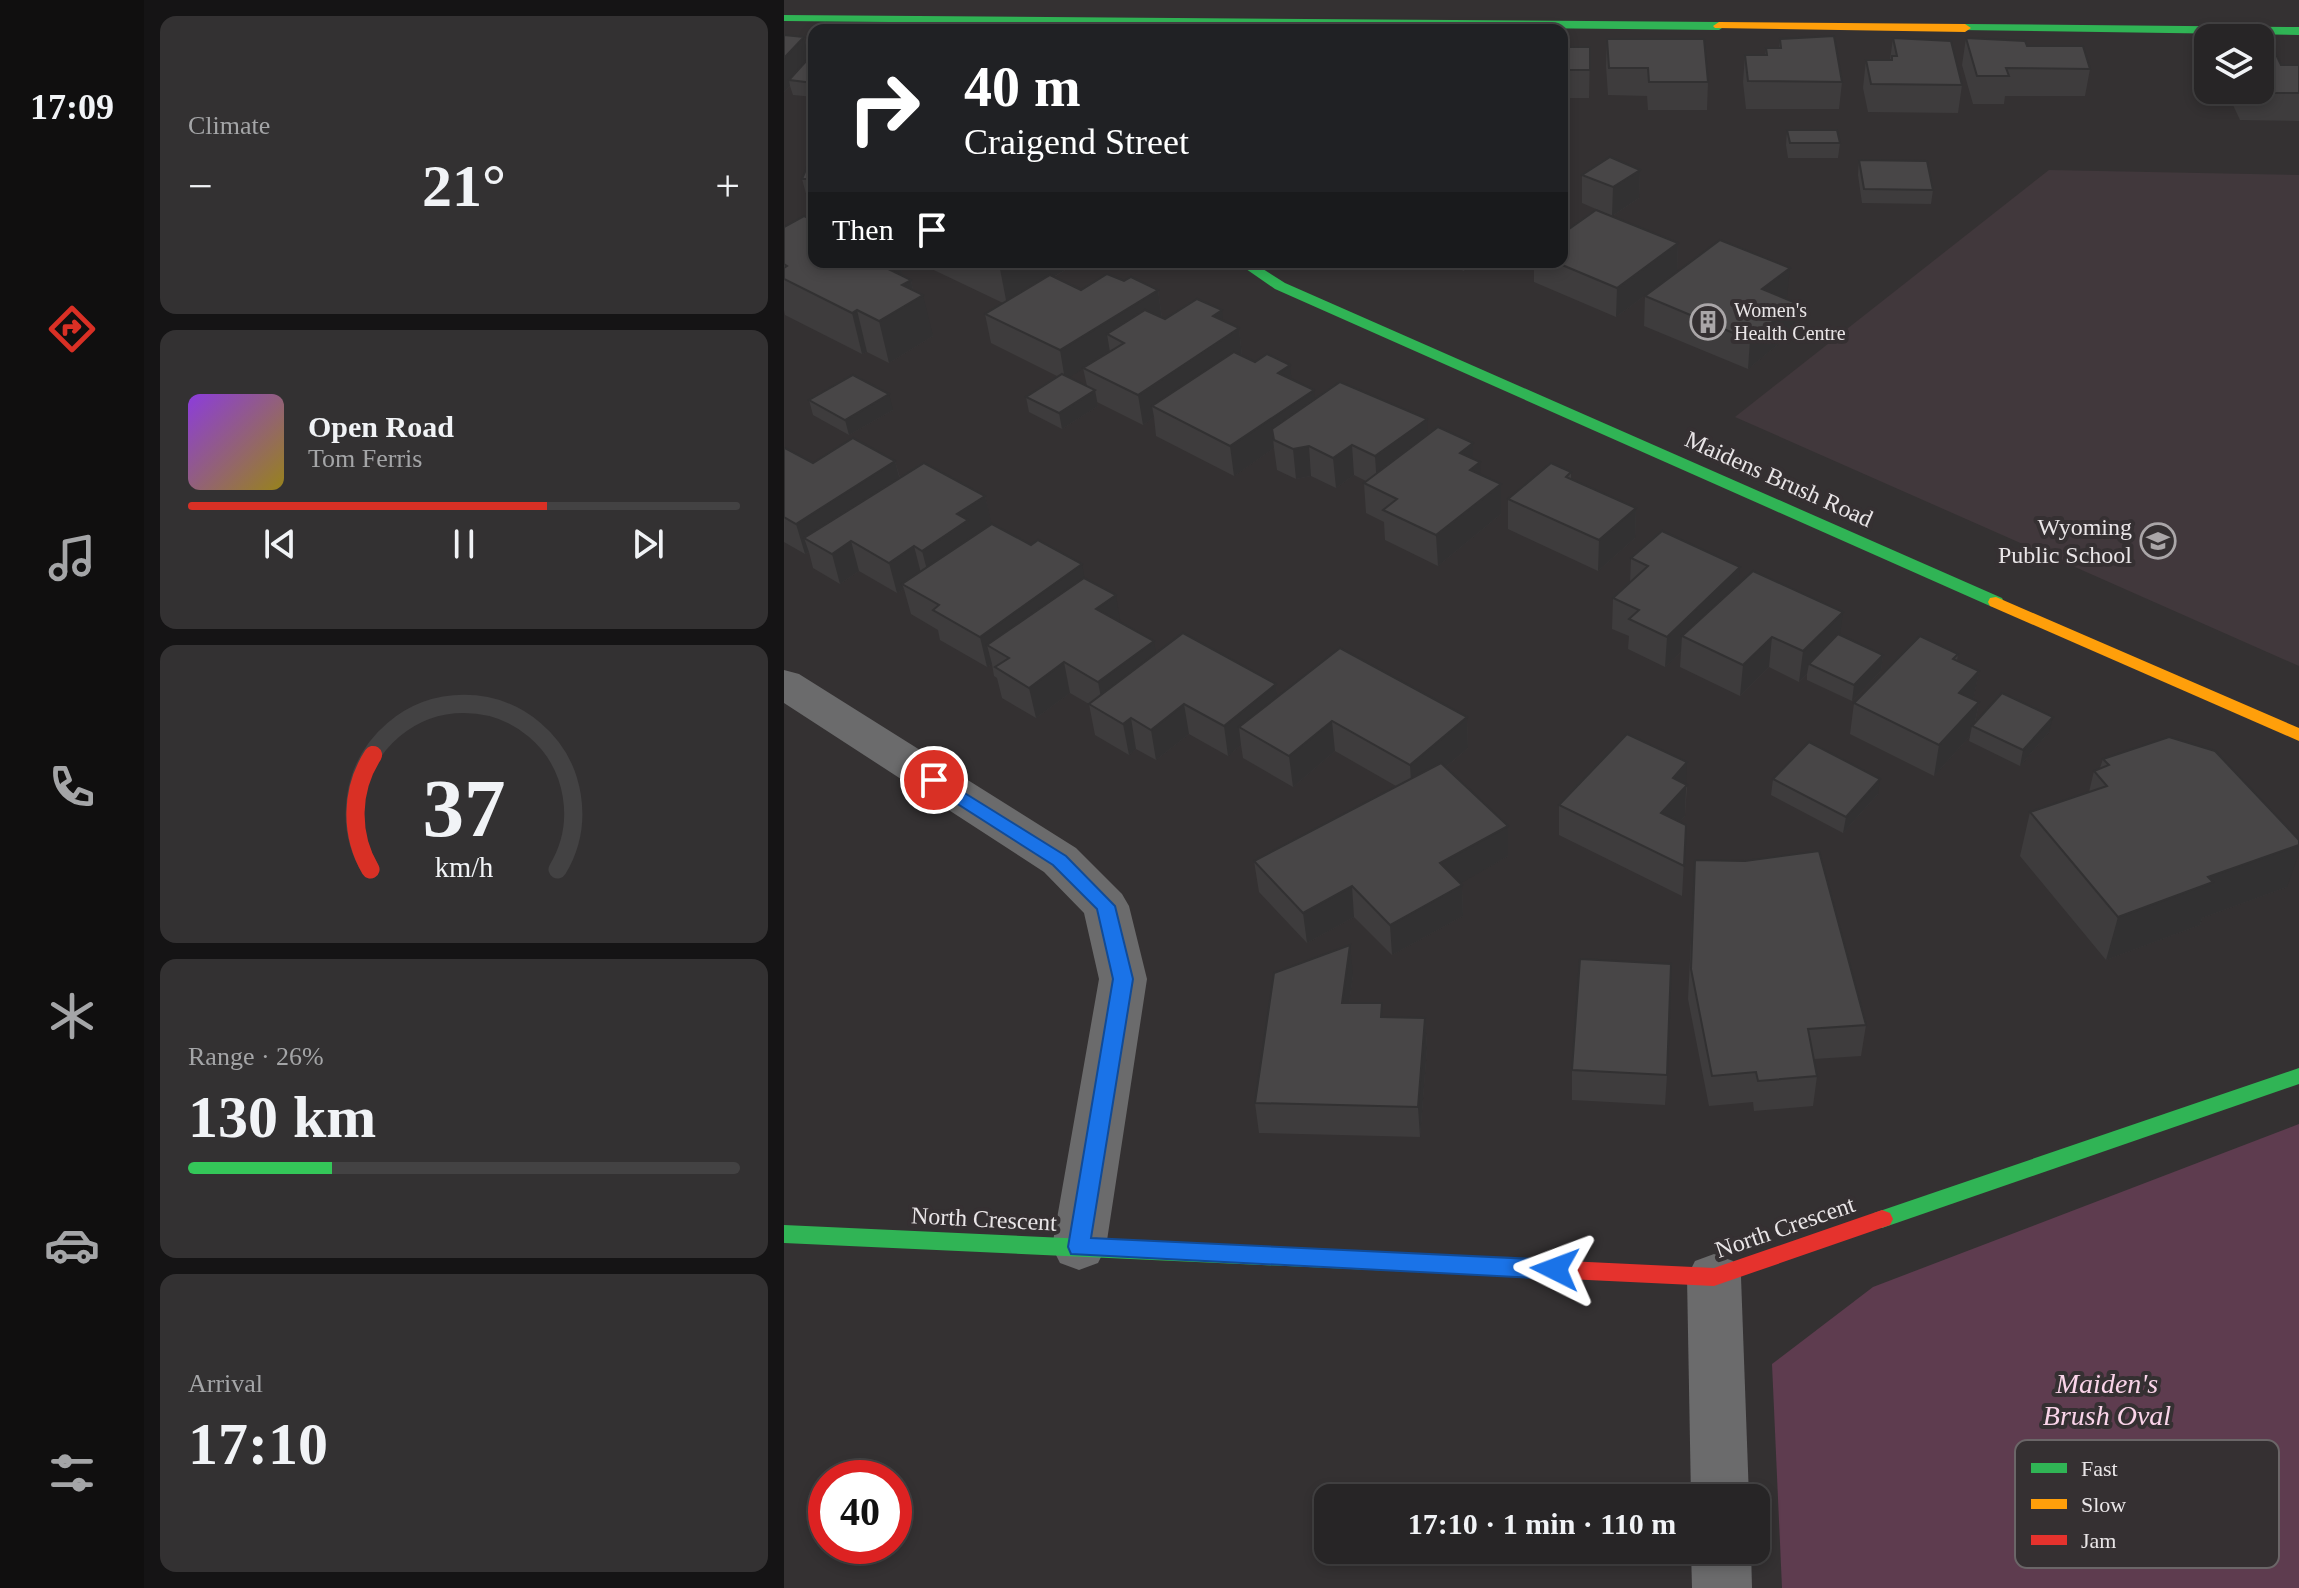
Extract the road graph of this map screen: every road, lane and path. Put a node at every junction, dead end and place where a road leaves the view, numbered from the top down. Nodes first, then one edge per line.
1 (1115, 0) edge
2 (784, 18) edge
3 (1062, 24) edge
4 (1108, 24) edge
5 (1568, 27) edge
6 (2299, 31) edge
7 (1252, 268) edge
8 (784, 684) edge
9 (2299, 735) edge
10 (2299, 1076) edge
11 (784, 1234) edge
12 (1079, 1247) junction
13 (1714, 1277) junction
14 (1720, 1484) edge
15 (1721, 1564) edge
16 (1722, 1588) edge

1 - 4 street
2 - 3 street
5 - 6 street
7 - 9 street, Maidens Brush Road
8 - 12 street
10 - 13 street, North Crescent
11 - 12 street, North Crescent
12 - 13 street, North Crescent
13 - 14 street
15 - 16 street

